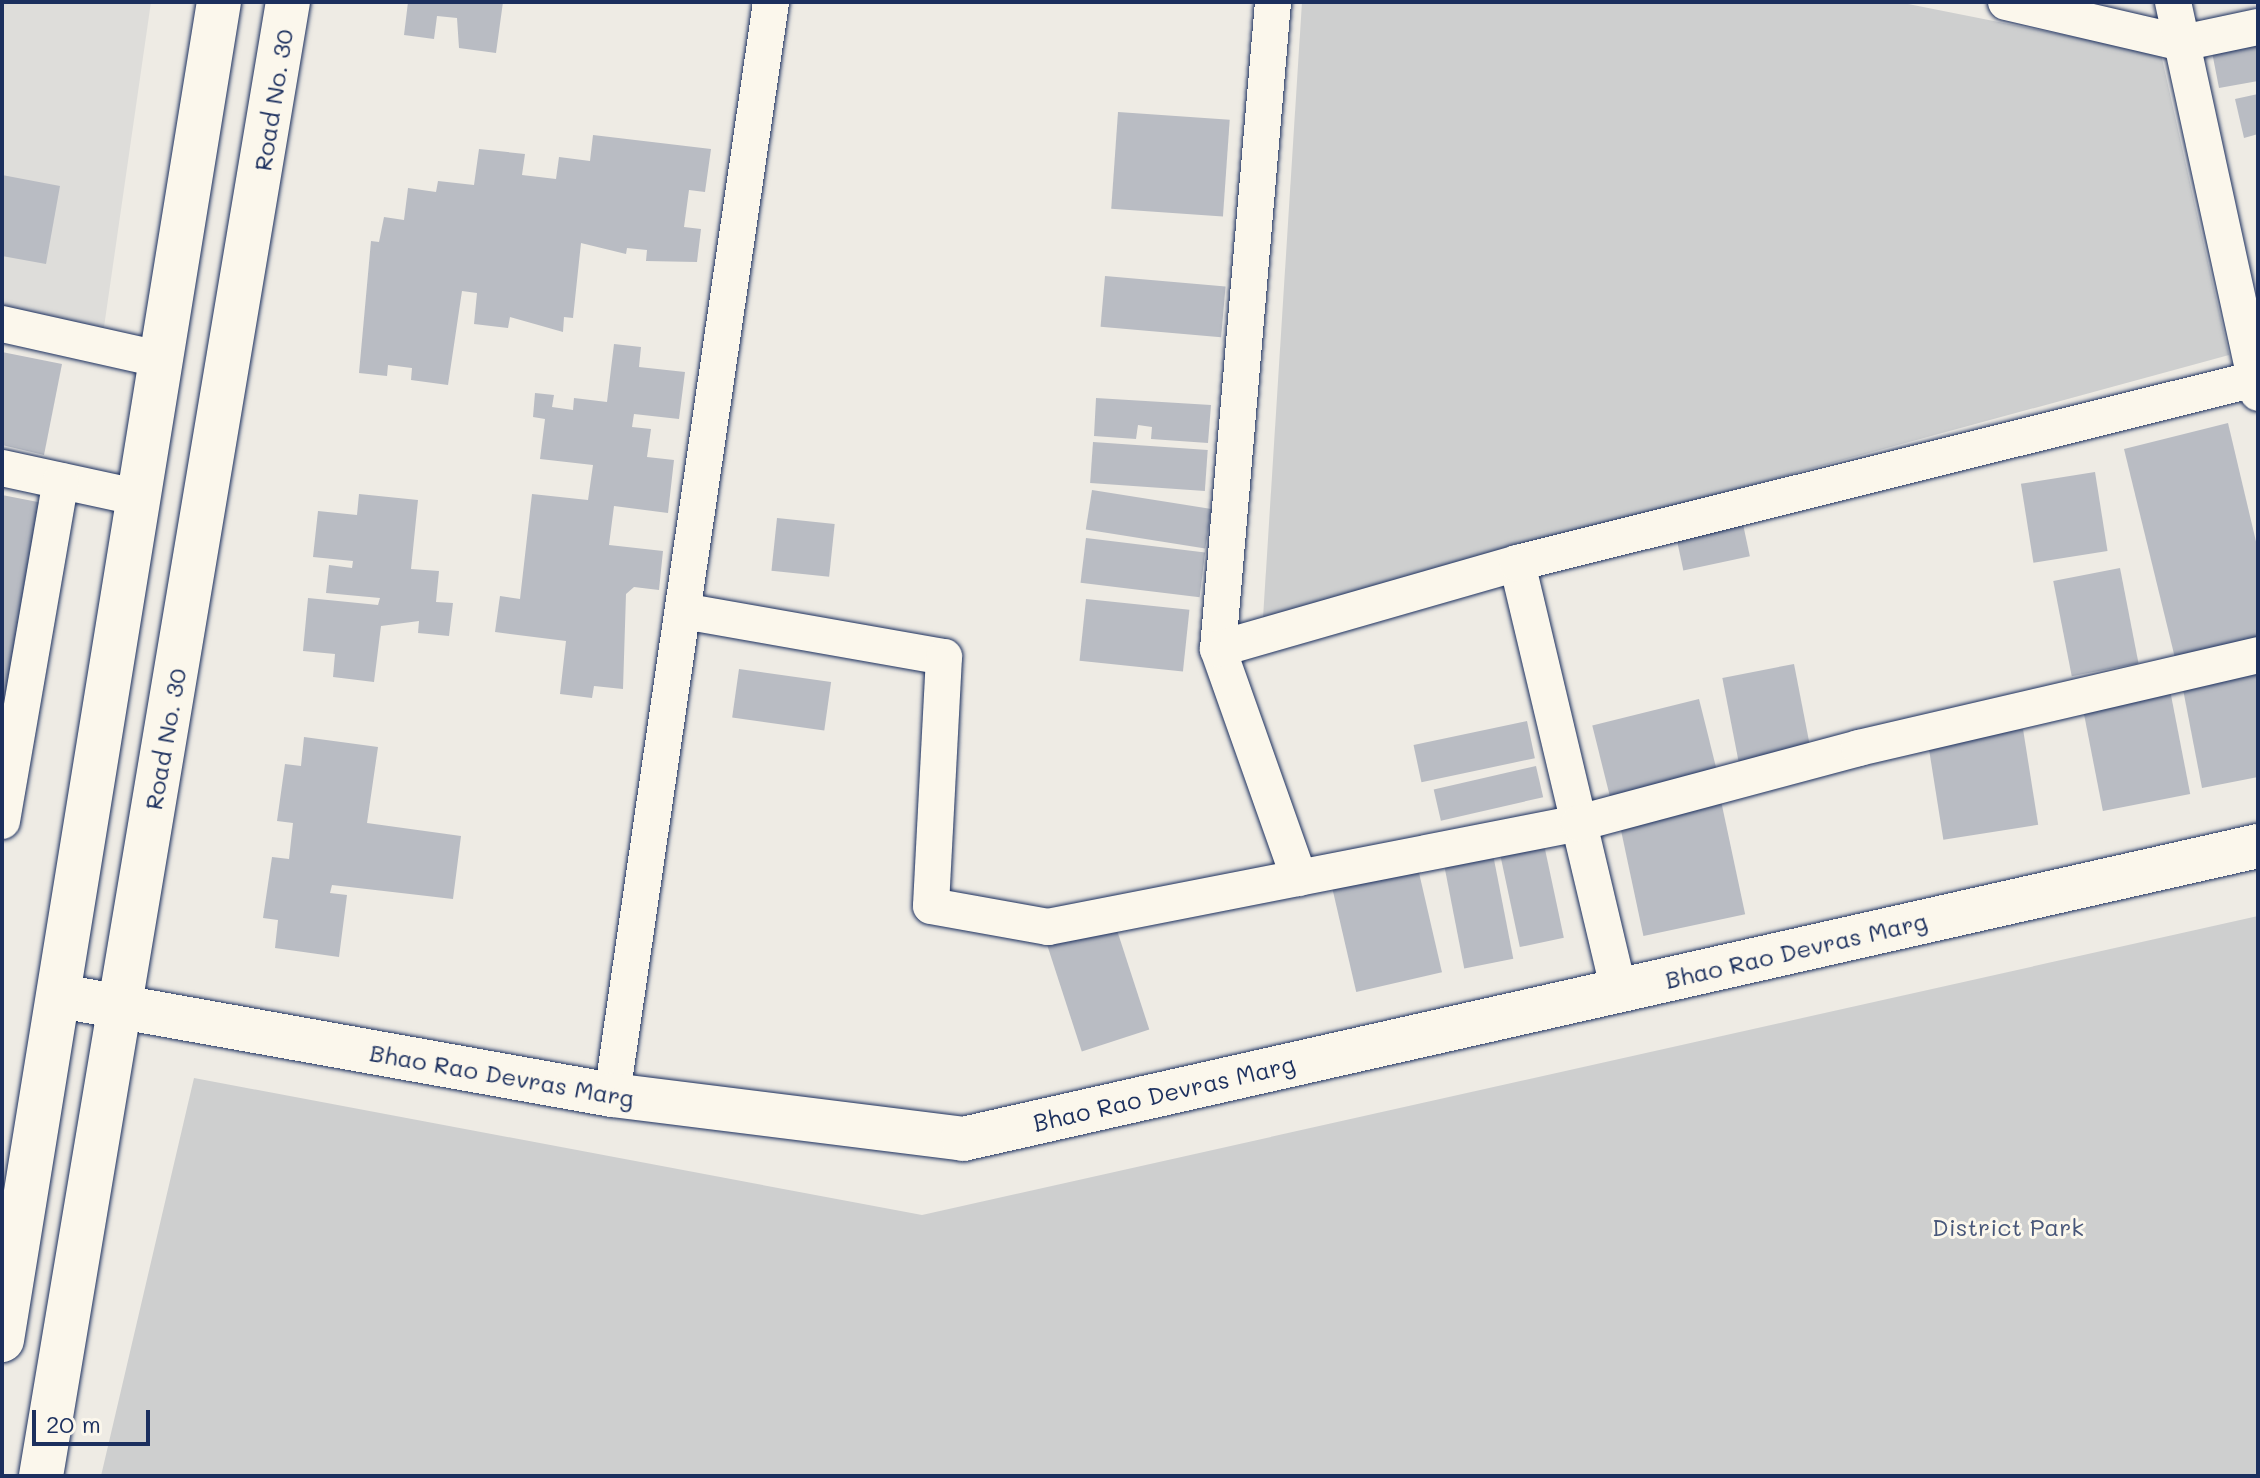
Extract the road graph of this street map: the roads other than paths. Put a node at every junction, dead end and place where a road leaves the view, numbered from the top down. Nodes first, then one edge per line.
1 (219, 2) edge
2 (288, 2) edge
3 (771, 2) edge
4 (1273, 2) edge
5 (2006, 2) edge
6 (2173, 2) edge
7 (2258, 27) edge
8 (2182, 43) junction
9 (2, 324) edge
10 (163, 360) junction
11 (2256, 386) edge
12 (2, 468) edge
13 (61, 481) junction
14 (141, 498) junction
15 (1517, 563) junction
16 (683, 611) junction
17 (1218, 649) junction
18 (2258, 655) edge
19 (2, 821) edge
20 (1579, 823) junction
21 (2258, 846) edge
22 (1299, 878) junction
23 (1619, 990) junction
24 (60, 996) junction
25 (119, 1009) junction
26 (612, 1095) junction
27 (2, 1340) edge
28 (41, 1476) edge

1 - 10 street
2 - 25 street, Road No. 30
3 - 16 street
4 - 17 street
5 - 8 street
6 - 8 street
7 - 8 street
8 - 11 street
9 - 10 street
10 - 14 street
11 - 15 street
12 - 13 street
13 - 14 street
13 - 19 street
14 - 24 street
15 - 17 street
15 - 20 street
16 - 22 street
16 - 26 street
17 - 22 street
18 - 20 street
20 - 22 street
20 - 23 street
21 - 23 street, Bhao Rao Devras Marg
23 - 26 street, Bhao Rao Devras Marg
24 - 25 street, Bhao Rao Devras Marg
24 - 27 street
25 - 26 street, Bhao Rao Devras Marg
25 - 28 street, Road No. 30

